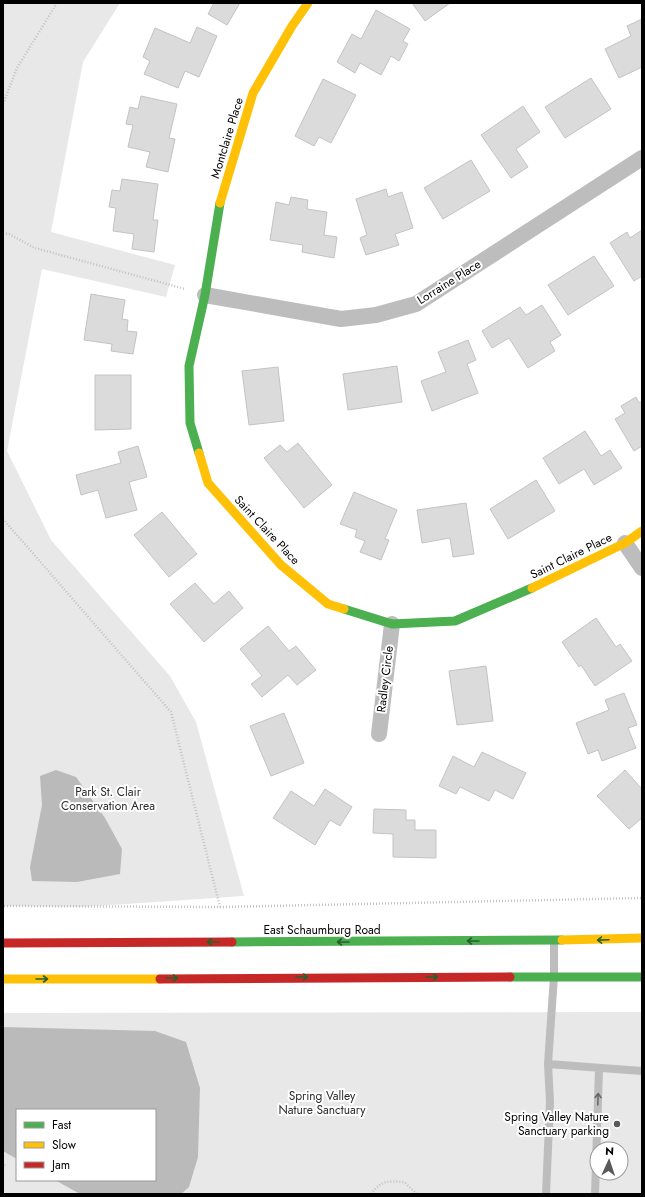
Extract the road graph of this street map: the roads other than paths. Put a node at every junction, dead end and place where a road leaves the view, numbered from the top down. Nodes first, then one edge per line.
1 (308, 3) edge
2 (642, 158) edge
3 (205, 295) junction
4 (642, 530) edge
5 (625, 543) junction
6 (642, 568) edge
7 (392, 624) junction
8 (379, 734) dead end
9 (642, 938) edge
10 (554, 940) junction
11 (3, 944) edge
12 (554, 976) junction
13 (642, 977) edge
14 (3, 979) edge
15 (548, 1064) junction
16 (599, 1069) junction
17 (642, 1071) edge
18 (546, 1194) edge
19 (595, 1194) edge

1 - 3 main road, Montclaire Place
2 - 3 street, Lorraine Place
3 - 7 main road, Saint Claire Place
4 - 5 main road, Saint Claire Place
5 - 6 street
5 - 7 main road, Saint Claire Place
7 - 8 street, Radley Circle
9 -> 10 main road, East Schaumburg Road
10 -> 11 main road, East Schaumburg Road
10 - 12 lane
12 - 13 main road
14 -> 12 main road
12 - 15 lane
15 - 16 lane
15 - 18 lane
16 - 17 lane
19 -> 16 lane

